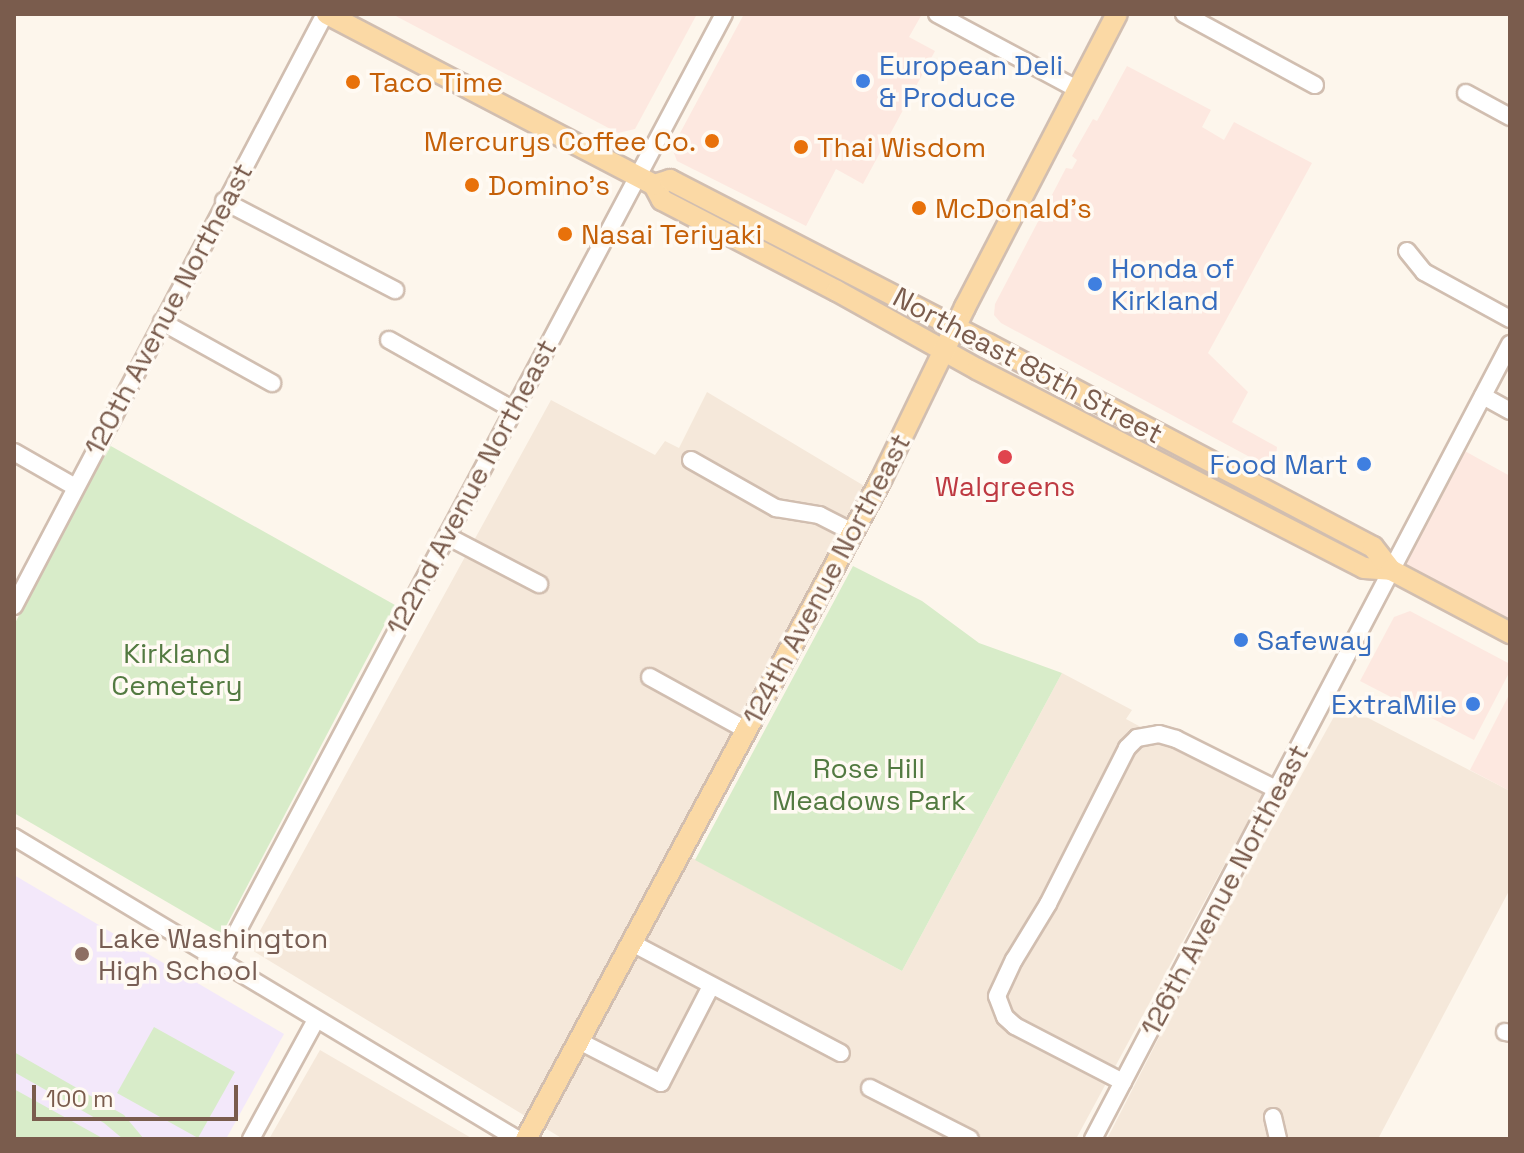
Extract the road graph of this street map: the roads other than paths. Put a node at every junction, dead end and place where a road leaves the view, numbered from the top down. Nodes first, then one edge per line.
1 (326, 14) edge
2 (724, 14) edge
3 (937, 14) edge
4 (1117, 14) edge
5 (1184, 14) edge
6 (1315, 85) dead end
7 (1077, 89) junction
8 (1466, 93) dead end
9 (1510, 117) edge
10 (646, 181) junction
11 (224, 201) junction
12 (1407, 251) dead end
13 (395, 290) dead end
14 (1510, 319) edge
15 (162, 322) junction
16 (956, 327) junction
17 (389, 340) dead end
18 (1510, 344) edge
19 (945, 350) junction
20 (272, 383) dead end
21 (1483, 396) junction
22 (512, 409) junction
23 (1510, 411) edge
24 (1121, 440) junction
25 (14, 452) edge
26 (1192, 452) junction
27 (691, 460) dead end
28 (75, 487) junction
29 (1230, 498) junction
30 (1301, 509) junction
31 (853, 532) junction
32 (447, 536) junction
33 (1391, 570) junction
34 (539, 584) dead end
35 (14, 606) edge
36 (1510, 633) edge
37 (650, 677) dead end
38 (746, 730) junction
39 (1276, 789) junction
40 (14, 837) edge
41 (632, 943) junction
42 (221, 962) junction
43 (711, 986) junction
44 (316, 1020) junction
45 (579, 1041) junction
46 (841, 1053) dead end
47 (1123, 1082) junction
48 (870, 1088) dead end
49 (1273, 1117) dead end
50 (493, 1133) edge
51 (251, 1139) edge
52 (517, 1139) edge
53 (526, 1139) edge
54 (970, 1139) edge
55 (1093, 1139) edge
56 (1278, 1139) edge

1 - 10 main road, Northeast 85th Street
1 - 11 street, 120th Avenue Northeast
2 - 10 street, 122nd Avenue Northeast
3 - 7 street
4 - 7 main road, 124th Avenue Northeast
5 - 6 street
7 - 16 main road, 124th Avenue Northeast
8 - 9 street
10 - 16 main road, Northeast 85th Street
10 - 19 main road, Northeast 85th Street
10 - 22 street, 122nd Avenue Northeast
11 - 13 street
11 - 15 street, 120th Avenue Northeast
12 - 14 street
15 - 20 street
15 - 28 street, 120th Avenue Northeast
16 - 19 main road, 124th Avenue Northeast
16 - 26 main road, Northeast 85th Street
17 - 22 street
18 - 21 street, 126th Avenue Northeast
19 - 24 main road, Northeast 85th Street
19 - 31 main road, 124th Avenue Northeast
21 - 23 street
21 - 33 street, 126th Avenue Northeast
22 - 32 street, 122nd Avenue Northeast
24 - 26 main road
24 - 29 main road, Northeast 85th Street
25 - 28 street
26 - 30 main road, Northeast 85th Street
27 - 31 street
28 - 35 street, 120th Avenue Northeast
29 - 30 main road
29 - 33 main road, Northeast 85th Street
30 - 33 main road, Northeast 85th Street
31 - 38 main road, 124th Avenue Northeast
32 - 34 street
32 - 42 street, 122nd Avenue Northeast
33 - 36 main road, Northeast 85th Street
33 - 39 street, 126th Avenue Northeast
37 - 38 street
38 - 41 main road, 124th Avenue Northeast
39 - 47 street, 126th Avenue Northeast
39 - 47 street
40 - 42 street
41 - 43 street
41 - 45 main road, 124th Avenue Northeast
42 - 44 street
43 - 45 street
43 - 46 street
44 - 50 street
44 - 51 street
45 - 53 main road, 124th Avenue Northeast
47 - 55 street, 126th Avenue Northeast
48 - 54 street
49 - 56 street
50 - 52 street

